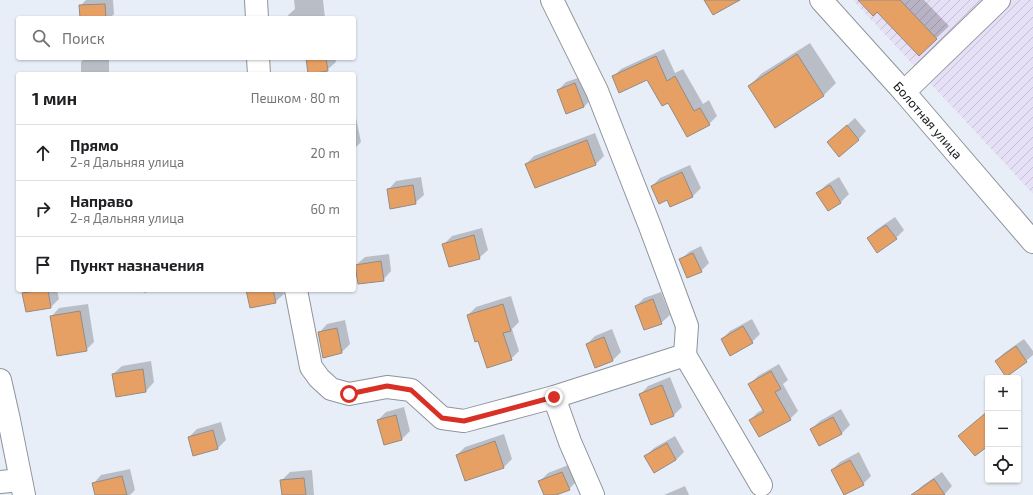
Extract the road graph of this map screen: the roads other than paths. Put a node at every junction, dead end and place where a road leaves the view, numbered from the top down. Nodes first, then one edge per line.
1 (256, 0) edge
2 (552, 0) edge
3 (821, 0) edge
4 (999, 0) edge
5 (256, 16) edge
6 (258, 60) edge
7 (259, 72) edge
8 (904, 92) junction
9 (1033, 242) edge
10 (296, 292) edge
11 (685, 355) junction
12 (0, 380) edge
13 (554, 397) junction
14 (5, 421) edge
15 (761, 485) dead end
16 (15, 486) edge
17 (593, 495) edge

1 - 5 street
2 - 11 street
3 - 8 street, Болотная улица
4 - 8 street
6 - 7 street
8 - 9 street, Болотная улица
10 - 13 street
11 - 13 street
11 - 15 street
12 - 14 street
13 - 17 street
14 - 16 street

